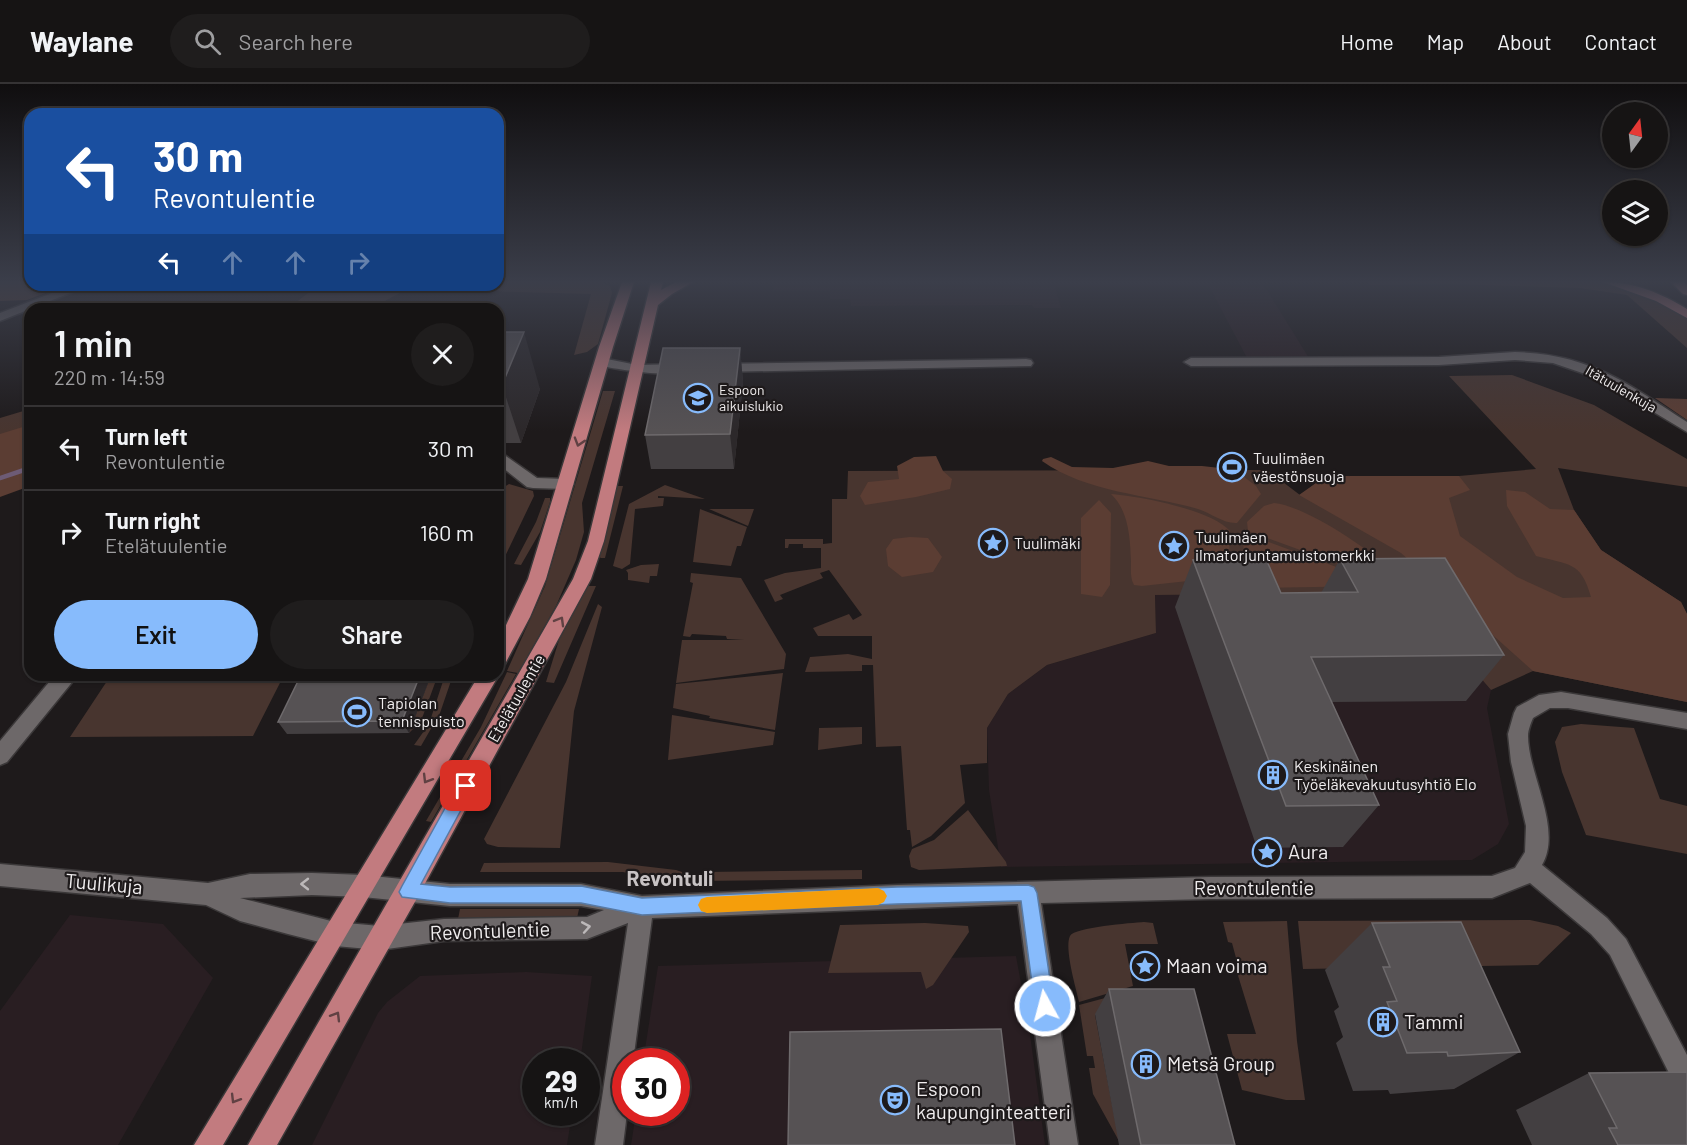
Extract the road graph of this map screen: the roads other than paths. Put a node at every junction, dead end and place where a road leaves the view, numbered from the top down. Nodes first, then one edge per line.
1 (612, 332) edge
2 (646, 332) edge
3 (602, 362) junction
4 (1191, 362) dead end
5 (1026, 363) dead end
6 (637, 364) junction
7 (759, 366) junction
8 (1687, 428) edge
9 (504, 461) edge
10 (566, 484) junction
11 (504, 648) edge
12 (60, 681) edge
13 (485, 681) edge
14 (1687, 721) edge
15 (0, 756) edge
16 (1530, 869) junction
17 (0, 875) edge
18 (363, 886) junction
19 (408, 892) junction
20 (1028, 893) junction
21 (208, 894) junction
22 (642, 907) junction
23 (335, 934) junction
24 (380, 938) junction
25 (1687, 1082) edge
26 (208, 1145) edge
27 (262, 1145) edge
28 (609, 1145) edge
29 (1064, 1145) edge

1 - 3 main road
2 - 6 main road, Etelätuulentie
3 - 6 street
3 -> 10 main road
4 - 8 street, Itätuulenkuja
5 - 7 street
6 - 7 street
6 - 7 street
19 -> 6 main road, Etelätuulentie
9 - 10 street
10 - 11 main road
12 - 15 street
13 -> 18 main road
14 - 16 street
16 - 20 street, Revontulentie
16 - 25 street
17 - 21 street, Tuulikuja
18 - 19 street, Revontulentie
18 -> 21 street, Tuulikuja
18 - 23 main road
19 - 22 street, Revontulentie
19 - 24 main road, Etelätuulentie
20 - 22 street, Revontulentie
20 - 29 street
21 - 23 street, Tuulikuja
24 -> 22 street, Revontulentie
22 - 28 street
23 - 24 street, Revontulentie
23 -> 26 main road
27 -> 24 main road, Etelätuulentie

